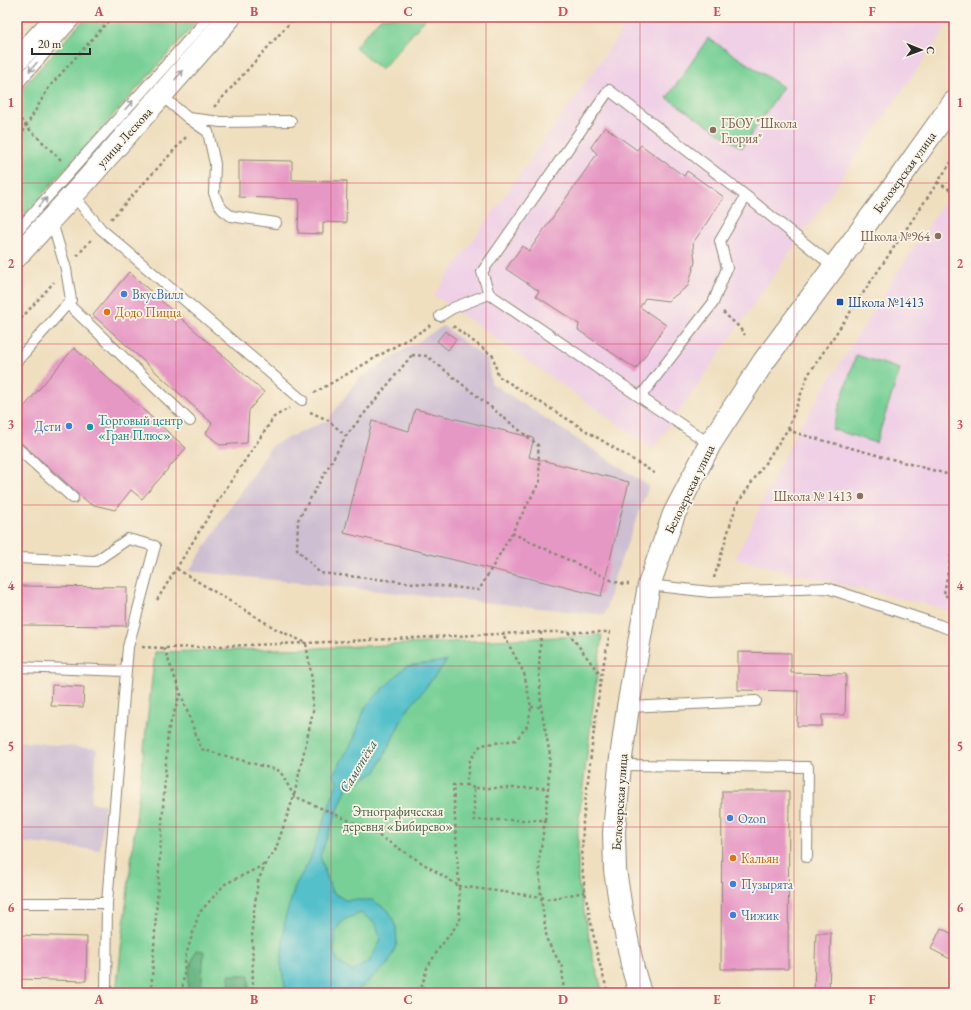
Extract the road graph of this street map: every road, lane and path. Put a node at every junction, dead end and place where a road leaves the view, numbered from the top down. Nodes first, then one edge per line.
1 (57, 17) edge
2 (77, 17) edge
3 (112, 17) edge
4 (209, 17) edge
5 (230, 17) edge
6 (295, 17) edge
7 (17, 60) edge
8 (17, 85) edge
9 (161, 95) junction
10 (954, 102) edge
11 (17, 115) edge
12 (291, 121) dead end
13 (200, 122) junction
14 (26, 126) junction
15 (17, 142) edge
16 (954, 158) edge
17 (63, 162) dead end
18 (937, 182) junction
19 (954, 192) edge
20 (73, 195) junction
21 (746, 196) junction
22 (51, 219) junction
23 (276, 223) dead end
24 (101, 229) junction
25 (17, 231) edge
26 (17, 256) edge
27 (834, 267) junction
28 (66, 269) junction
29 (489, 294) junction
30 (713, 302) junction
31 (68, 304) junction
32 (440, 316) junction
33 (17, 323) edge
34 (745, 335) dead end
35 (17, 361) edge
36 (640, 397) junction
37 (298, 402) junction
38 (190, 421) dead end
39 (788, 429) junction
40 (346, 436) junction
41 (710, 444) junction
42 (17, 448) edge
43 (656, 474) dead end
44 (954, 476) edge
45 (73, 498) dead end
46 (512, 533) junction
47 (954, 537) edge
48 (17, 558) edge
49 (176, 569) junction
50 (649, 585) junction
51 (710, 592) junction
52 (954, 599) edge
53 (156, 602) dead end
54 (954, 631) edge
55 (541, 632) junction
56 (568, 632) junction
57 (503, 634) junction
58 (306, 643) junction
59 (128, 647) junction
60 (164, 648) junction
61 (17, 667) edge
62 (126, 671) junction
63 (601, 677) junction
64 (180, 694) junction
65 (756, 700) dead end
66 (531, 707) junction
67 (541, 707) junction
68 (628, 707) junction
69 (620, 765) junction
70 (467, 785) junction
71 (474, 788) junction
72 (548, 788) junction
73 (294, 796) junction
74 (545, 820) junction
75 (808, 857) dead end
76 (268, 861) junction
77 (459, 886) junction
78 (585, 892) junction
79 (541, 897) junction
80 (17, 903) edge
81 (107, 903) junction
82 (106, 993) edge
83 (151, 993) edge
84 (182, 993) edge
85 (253, 993) edge
86 (420, 993) edge
87 (564, 993) edge
88 (608, 993) edge
89 (640, 993) edge

1 - 7 street
2 -> 8 lane
3 - 14 path
25 -> 4 lane, улица Лескова
9 -> 5 street, улица Лескова
6 - 13 path
9 - 13 lane
9 - 20 street, улица Лескова
10 - 27 street, Белозерская улица
11 - 14 path
12 - 13 lane
13 - 23 lane
13 - 24 path
14 - 15 path
14 - 17 path
16 - 18 path
18 - 19 path
18 - 39 path
20 - 22 street, улица Лескова
20 - 24 lane
21 - 27 lane
21 - 29 lane
21 - 30 lane
22 - 26 street, улица Лескова
22 - 28 lane
24 - 28 path
24 - 37 lane
27 - 41 street, Белозерская улица
28 - 31 lane
28 - 33 path
29 - 32 lane
29 - 36 lane
30 - 34 path
30 - 36 lane
31 - 35 lane
31 - 38 lane
32 - 37 path
32 - 43 path
36 - 41 lane
37 - 40 path
37 - 49 path
39 - 44 path
39 - 51 path
40 - 46 path
40 - 46 path
41 - 50 street, Белозерская улица
42 - 45 lane
46 - 50 path
47 - 52 path
48 - 59 lane
49 - 53 path
49 - 58 path
50 - 51 lane
50 - 68 street, Белозерская улица
51 - 54 lane
55 - 56 path
55 - 57 path
55 - 67 path
56 - 63 path
56 - 63 path
57 - 58 path
57 - 66 path
58 - 60 path
58 - 73 path
59 - 60 path
59 - 62 lane
60 - 64 path
61 - 62 lane
62 - 81 lane
63 - 78 path
64 - 73 path
64 - 83 path
65 - 68 lane
66 - 67 path
66 - 70 path
67 - 72 path
68 - 69 street, Белозерская улица
69 - 75 lane
69 - 89 street, Белозерская улица
70 - 71 path
70 - 77 path
71 - 72 path
71 - 74 path
72 - 74 path
73 - 76 path
73 - 77 path
74 - 79 path
76 - 84 path
76 - 85 path
77 - 79 path
77 - 86 path
78 - 79 path
78 - 88 path
79 - 87 path
80 - 81 lane
81 - 82 lane

